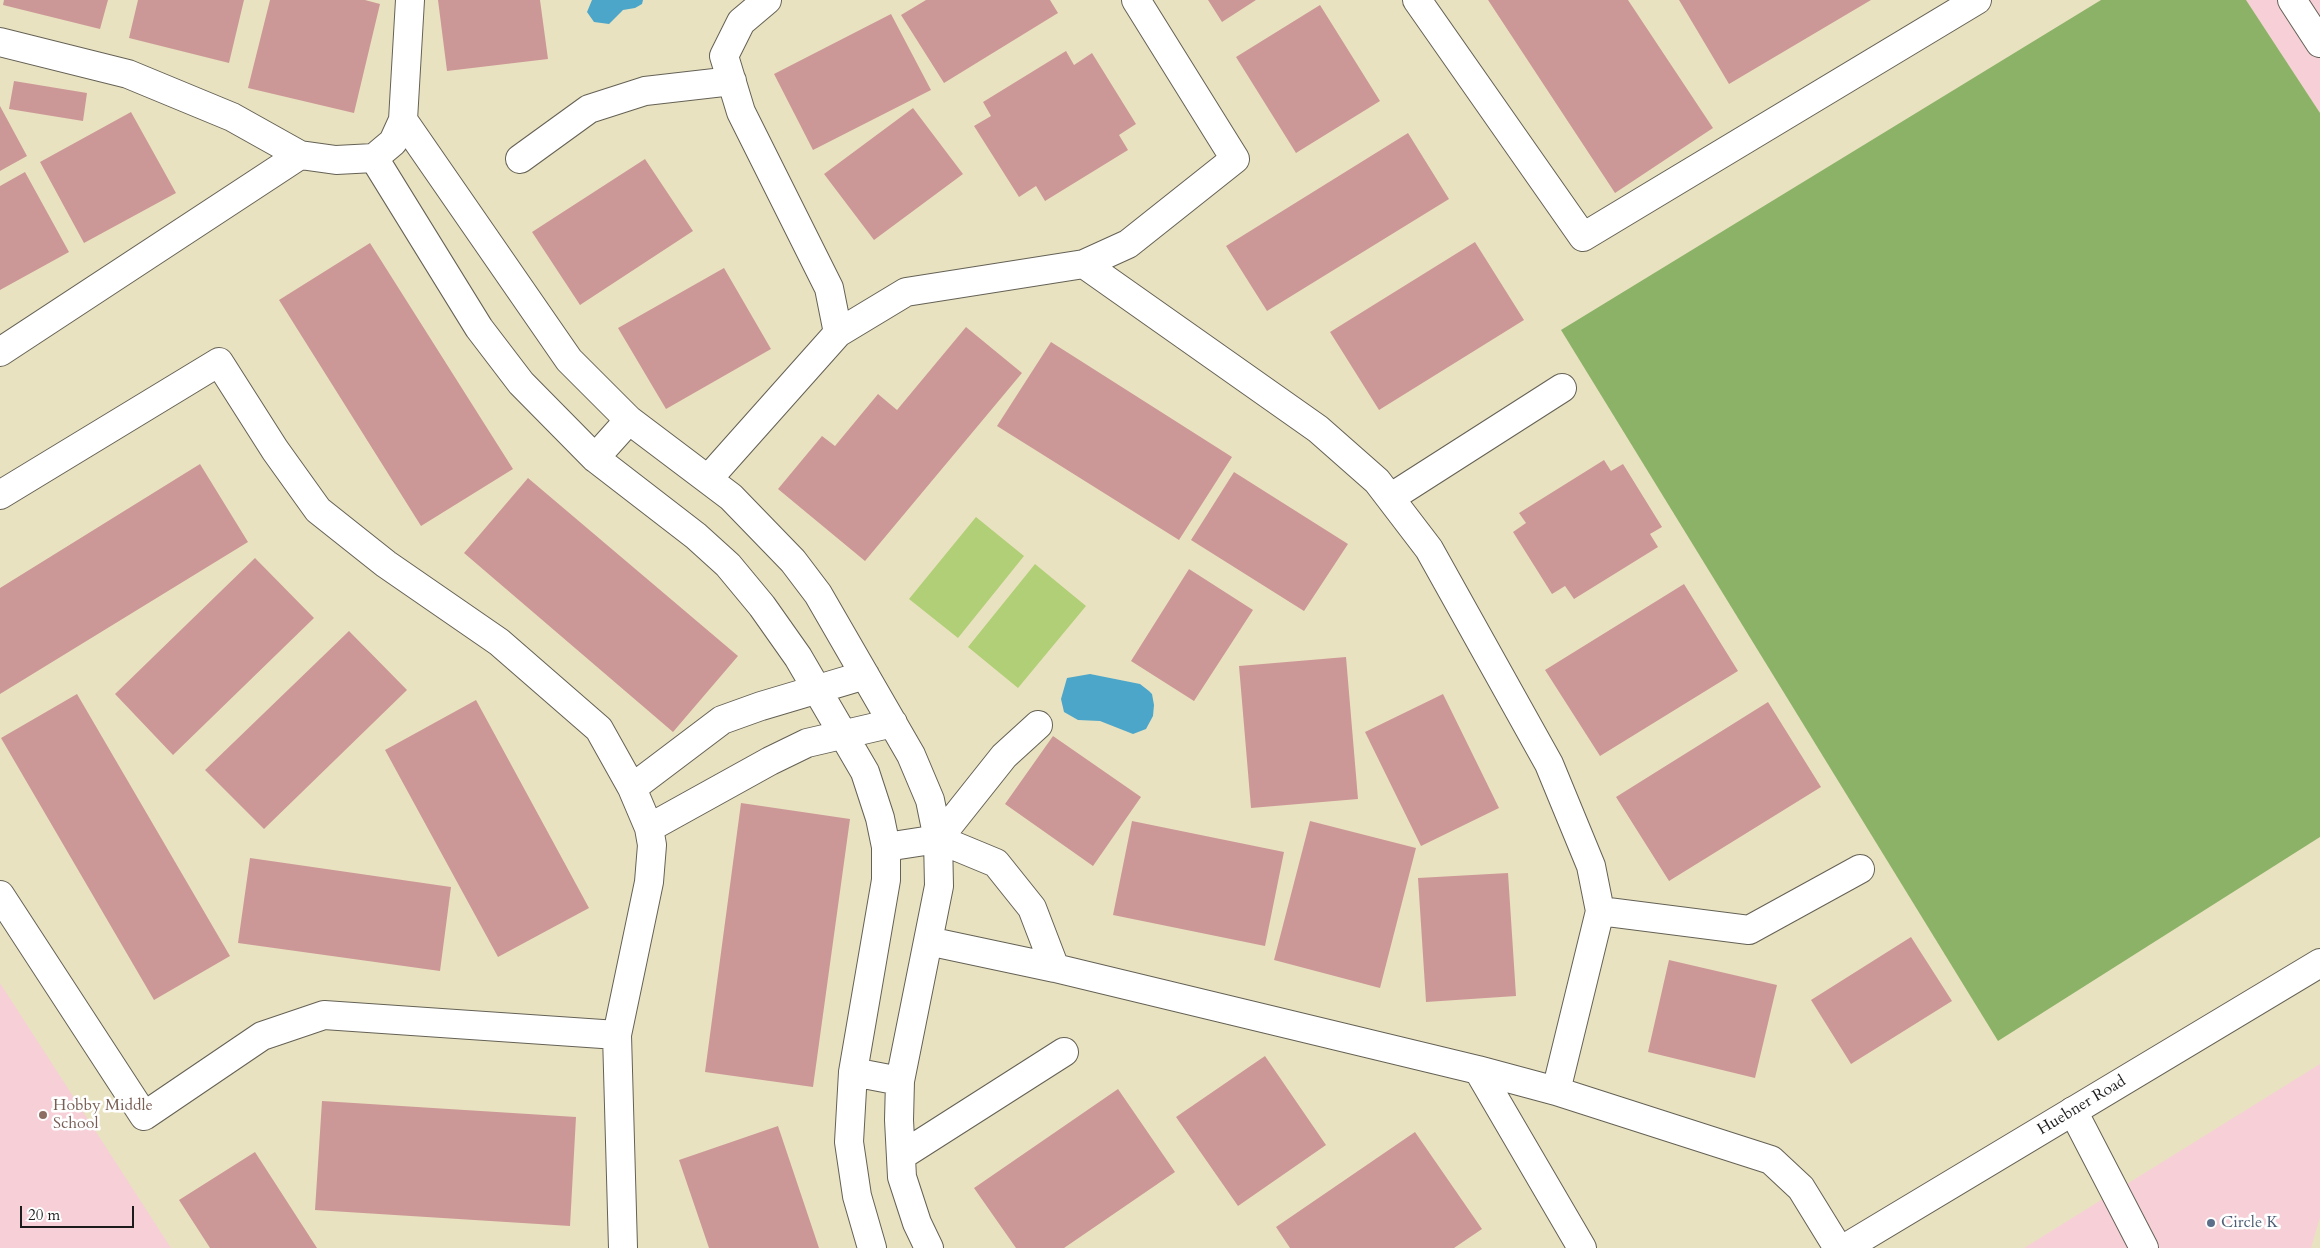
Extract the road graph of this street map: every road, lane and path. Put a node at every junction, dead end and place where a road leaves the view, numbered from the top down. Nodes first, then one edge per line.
1 (410, 0) edge
2 (767, 0) edge
3 (1136, 0) edge
4 (1417, 0) edge
5 (1978, 0) edge
6 (2292, 0) edge
7 (0, 42) edge
8 (2320, 43) edge
9 (732, 82) junction
10 (403, 120) junction
11 (300, 154) junction
12 (374, 158) junction
13 (520, 158) dead end
14 (1084, 264) junction
15 (838, 333) junction
16 (0, 352) edge
17 (1562, 388) dead end
18 (629, 420) junction
19 (594, 458) junction
20 (708, 479) junction
21 (0, 495) edge
22 (1390, 498) junction
23 (865, 675) junction
24 (817, 690) junction
25 (893, 723) junction
26 (1038, 725) dead end
27 (843, 734) junction
28 (632, 788) junction
29 (649, 828) junction
30 (938, 838) junction
31 (886, 847) junction
32 (1860, 869) dead end
33 (0, 895) edge
34 (1600, 911) junction
35 (928, 941) junction
36 (2320, 963) edge
37 (1055, 968) junction
38 (617, 1035) junction
39 (1064, 1052) dead end
40 (1478, 1070) junction
41 (853, 1072) junction
42 (900, 1081) junction
43 (1556, 1091) junction
44 (2073, 1112) junction
45 (901, 1156) junction
46 (623, 1248) edge
47 (872, 1248) edge
48 (929, 1248) edge
49 (1582, 1248) edge
50 (1838, 1248) edge
51 (1845, 1248) edge
52 (2144, 1248) edge

1 - 10 main road
2 - 9 main road
3 - 14 main road
4 - 5 main road
6 - 8 main road
7 - 11 main road
9 - 13 main road
9 - 15 main road
10 - 12 main road
10 - 18 main road
11 - 12 main road
11 - 16 main road
12 - 19 main road
14 - 15 main road
14 - 22 main road
15 - 20 main road
17 - 22 main road
18 - 19 main road
18 - 20 main road
19 - 24 main road
20 - 23 main road
21 - 28 main road
22 - 34 main road
23 - 24 main road
23 - 25 main road
24 - 27 main road
24 - 28 main road
25 - 27 main road
25 - 30 main road
26 - 30 main road
27 - 29 main road
27 - 31 main road
28 - 29 main road
29 - 38 main road
30 - 31 main road
30 - 35 main road
30 - 37 main road
31 - 41 main road
32 - 34 main road
33 - 38 main road
34 - 43 main road
35 - 37 main road
35 - 42 main road
36 - 44 main road, Huebner Road
37 - 40 main road
38 - 46 main road
39 - 45 main road
40 - 43 main road
40 - 49 main road
41 - 42 main road
41 - 47 main road
42 - 45 main road
43 - 50 main road
44 - 51 main road, Huebner Road
44 - 52 main road
45 - 48 main road

